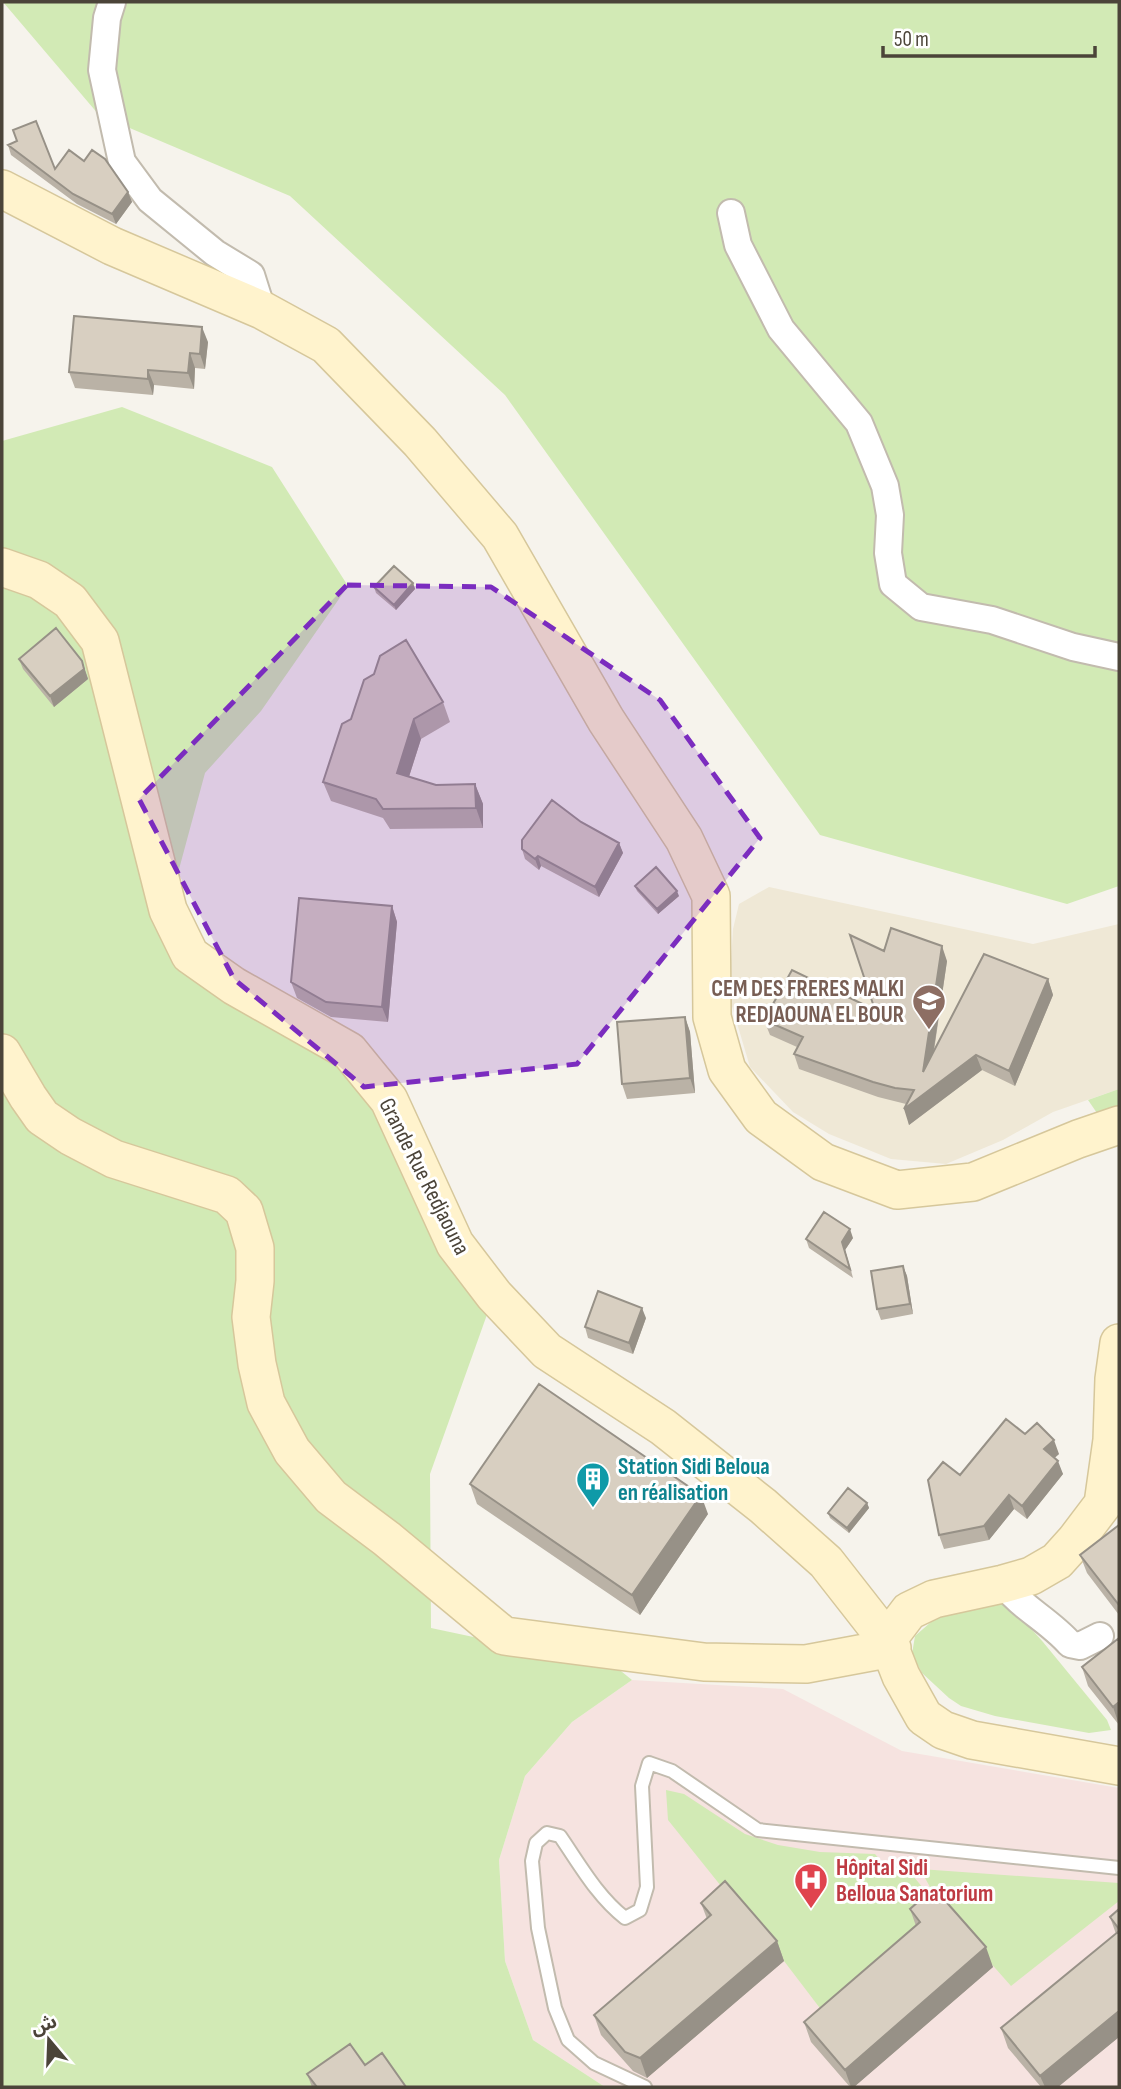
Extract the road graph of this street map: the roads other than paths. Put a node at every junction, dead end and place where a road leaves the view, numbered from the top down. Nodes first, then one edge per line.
1 (112, 2) edge
2 (2, 189) edge
3 (732, 213) dead end
4 (262, 310) junction
5 (2, 567) edge
6 (1119, 657) edge
7 (2, 1053) edge
8 (1119, 1125) edge
9 (1119, 1343) edge
10 (1003, 1584) junction
11 (1100, 1636) dead end
12 (890, 1644) junction
13 (1119, 1766) edge
14 (1119, 1868) edge
15 (645, 2087) edge

1 - 4 street
2 - 4 street
3 - 6 street
4 - 8 street
5 - 12 street, Grande Rue Redjaouna
7 - 12 street
9 - 10 street
10 - 11 street
10 - 12 street
12 - 13 street, Grande Rue Redjaouna
14 - 15 lane

